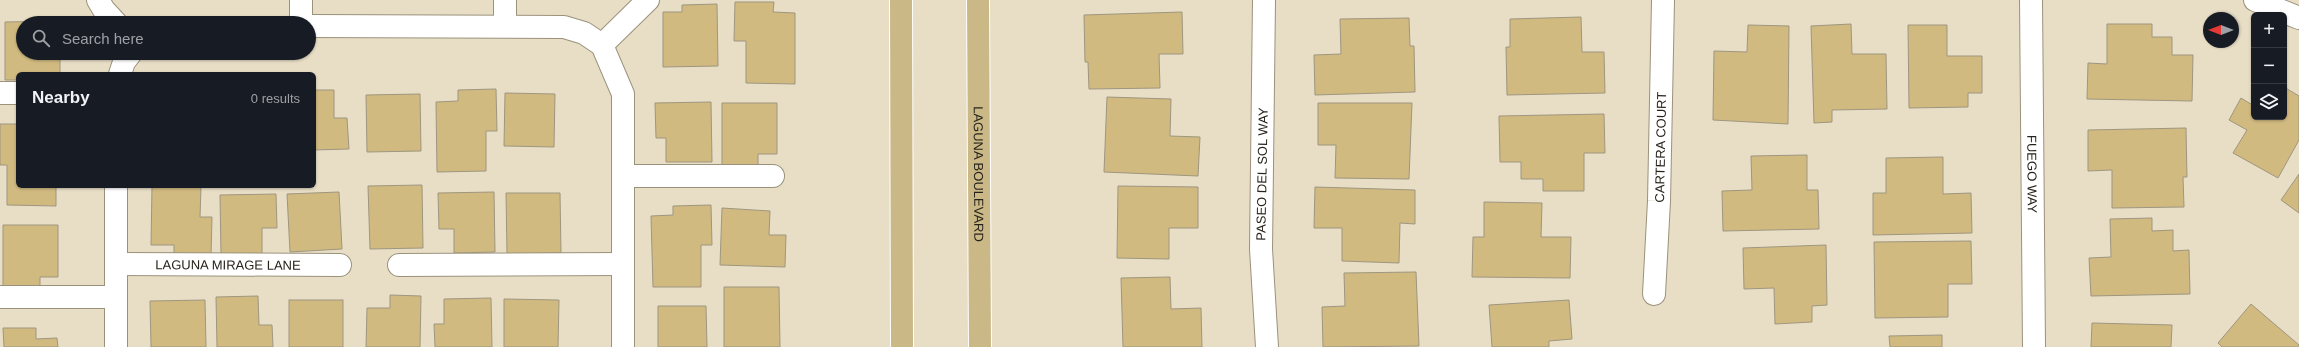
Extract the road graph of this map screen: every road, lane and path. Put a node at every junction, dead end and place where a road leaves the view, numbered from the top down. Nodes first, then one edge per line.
1 (98, 0) edge
2 (301, 0) edge
3 (505, 0) edge
4 (648, 0) edge
5 (901, 0) edge
6 (978, 0) edge
7 (1264, 0) edge
8 (1663, 0) edge
9 (2031, 0) edge
10 (2255, 0) edge
11 (110, 16) edge
12 (301, 16) edge
13 (2299, 18) edge
14 (316, 26) edge
15 (505, 26) junction
16 (602, 45) junction
17 (126, 60) edge
18 (121, 72) edge
19 (0, 93) edge
20 (16, 93) edge
21 (622, 176) junction
22 (773, 176) dead end
23 (116, 188) edge
24 (116, 264) junction
25 (622, 264) junction
26 (340, 265) dead end
27 (399, 265) dead end
28 (1654, 294) dead end
29 (0, 297) edge
30 (116, 297) junction
31 (116, 347) edge
32 (622, 347) edge
33 (902, 347) edge
34 (980, 347) edge
35 (1267, 347) edge
36 (2034, 347) edge

1 - 11 street
2 - 12 street
3 - 15 street
4 - 16 street
5 - 33 main road
6 - 34 main road, LAGUNA BOULEVARD
7 - 35 street, PASEO DEL SOL WAY
8 - 28 street, CARTERA COURT
9 - 36 street, FUEGO WAY
10 - 13 street
14 - 15 street
15 - 16 street
16 - 21 street
17 - 18 street
19 - 20 street
21 - 22 street
21 - 25 street
23 - 24 street
24 - 26 street, LAGUNA MIRAGE LANE
24 - 30 street
25 - 27 street
25 - 32 street
29 - 30 street
30 - 31 street

